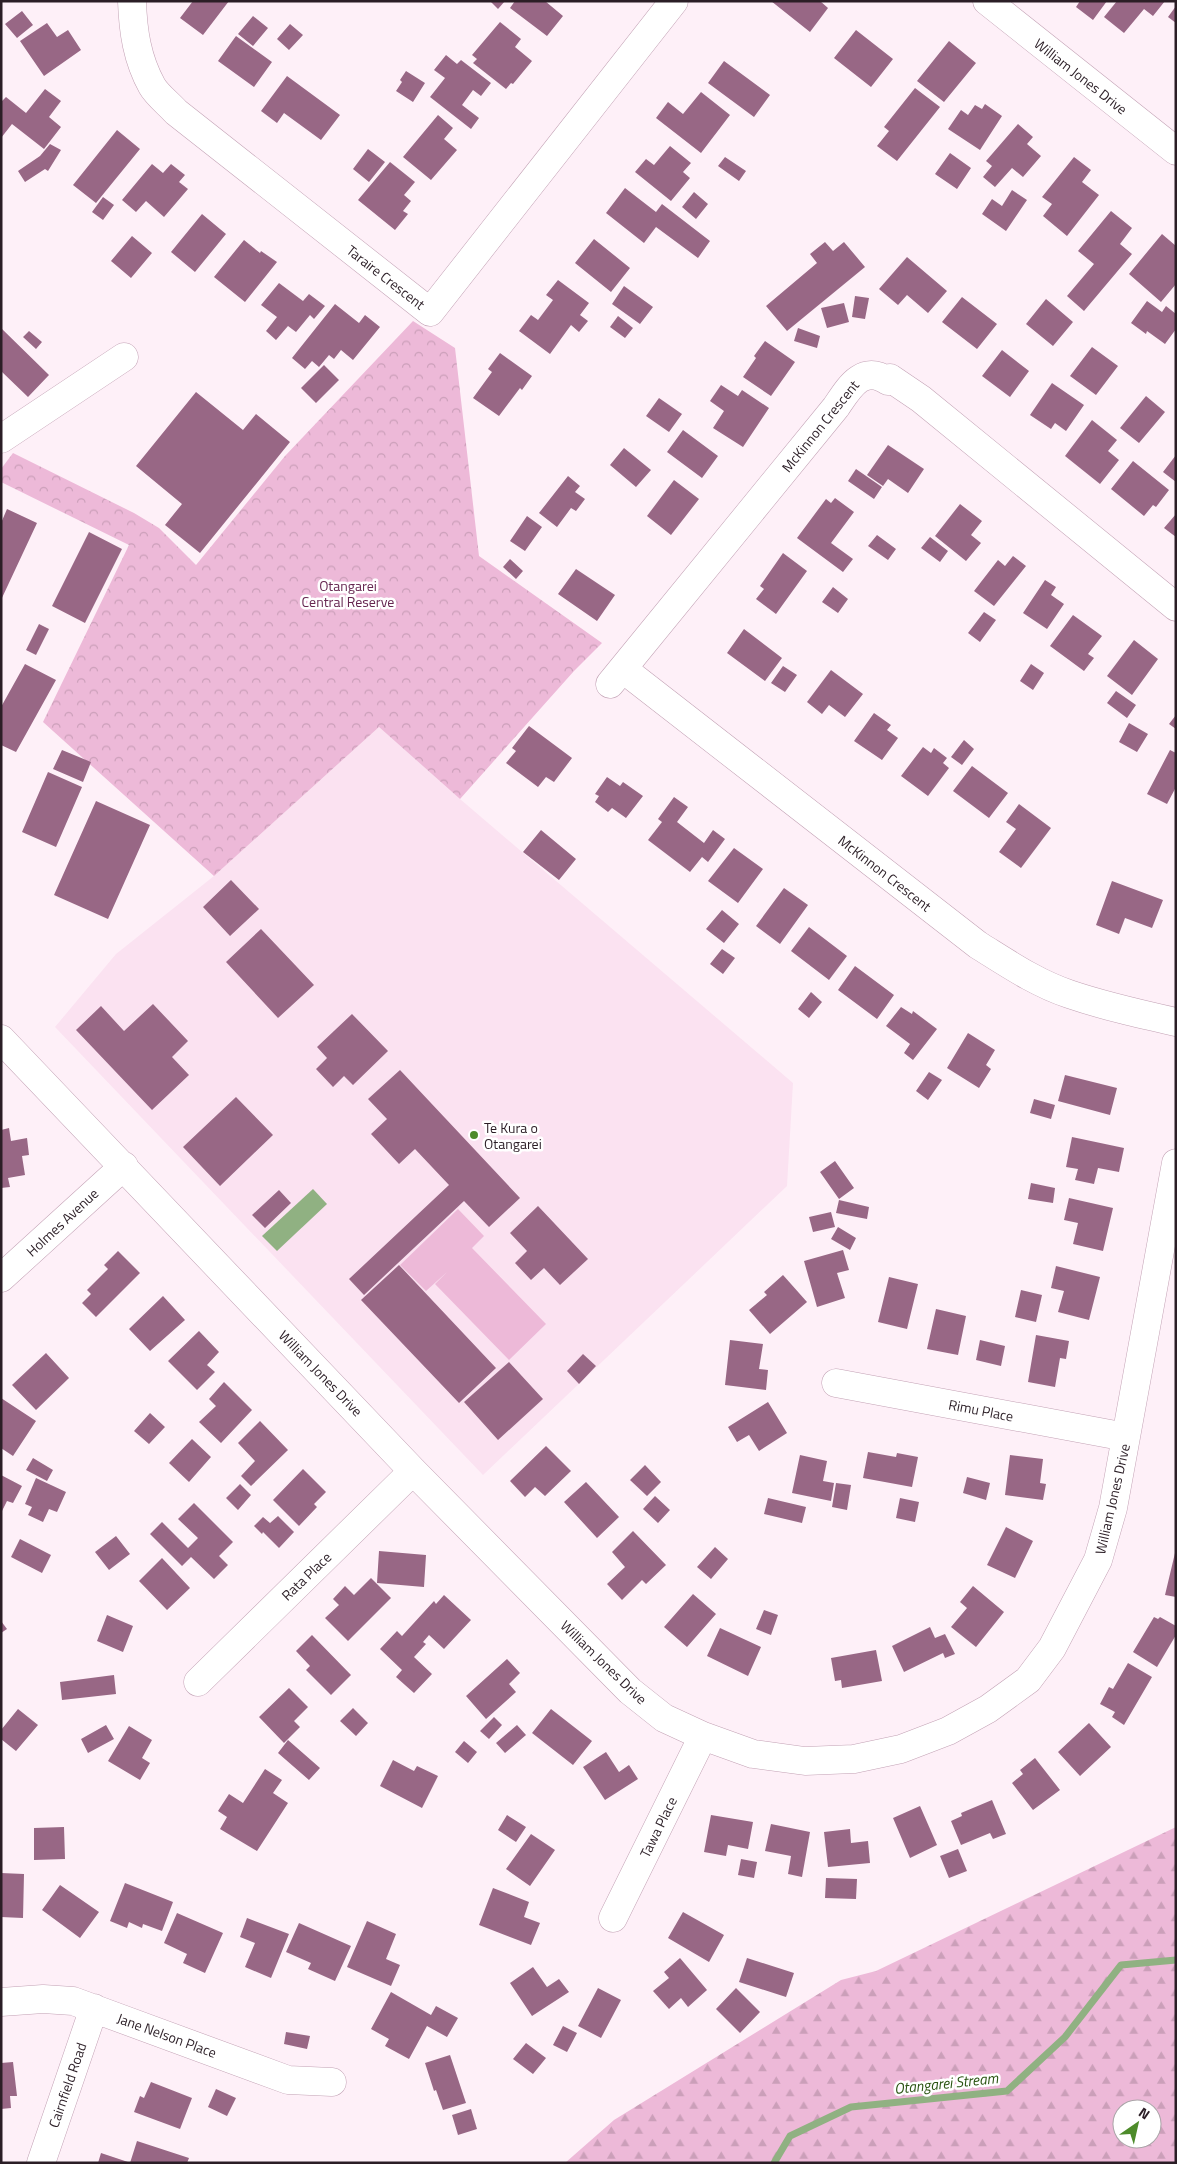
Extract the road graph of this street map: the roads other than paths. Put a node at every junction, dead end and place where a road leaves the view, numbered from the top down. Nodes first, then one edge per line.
1 (132, 1) edge
2 (674, 1) edge
3 (987, 1) edge
4 (1176, 151) edge
5 (124, 357) dead end
6 (1, 439) edge
7 (1176, 607) edge
8 (1176, 1022) edge
9 (1, 1039) edge
10 (1176, 1163) edge
11 (124, 1166) junction
12 (1, 1278) edge
13 (836, 1383) dead end
14 (1126, 1437) junction
15 (413, 1471) junction
16 (198, 1682) dead end
17 (703, 1736) junction
18 (613, 1918) dead end
19 (1, 2002) edge
20 (94, 2008) junction
21 (332, 2082) dead end
22 (41, 2163) edge

1 - 2 street, Taraire Crescent
3 - 4 street, William Jones Drive
5 - 6 street
7 - 8 street, McKinnon Crescent
9 - 11 street, William Jones Drive
10 - 14 street, William Jones Drive
11 - 12 street, Holmes Avenue
11 - 15 street, William Jones Drive
13 - 14 street, Rimu Place
14 - 17 street, William Jones Drive
15 - 16 street, Rata Place
15 - 17 street, William Jones Drive
17 - 18 street, Tawa Place
19 - 20 street, Jane Nelson Place
20 - 21 street, Jane Nelson Place
20 - 22 street, Cairnfield Road

